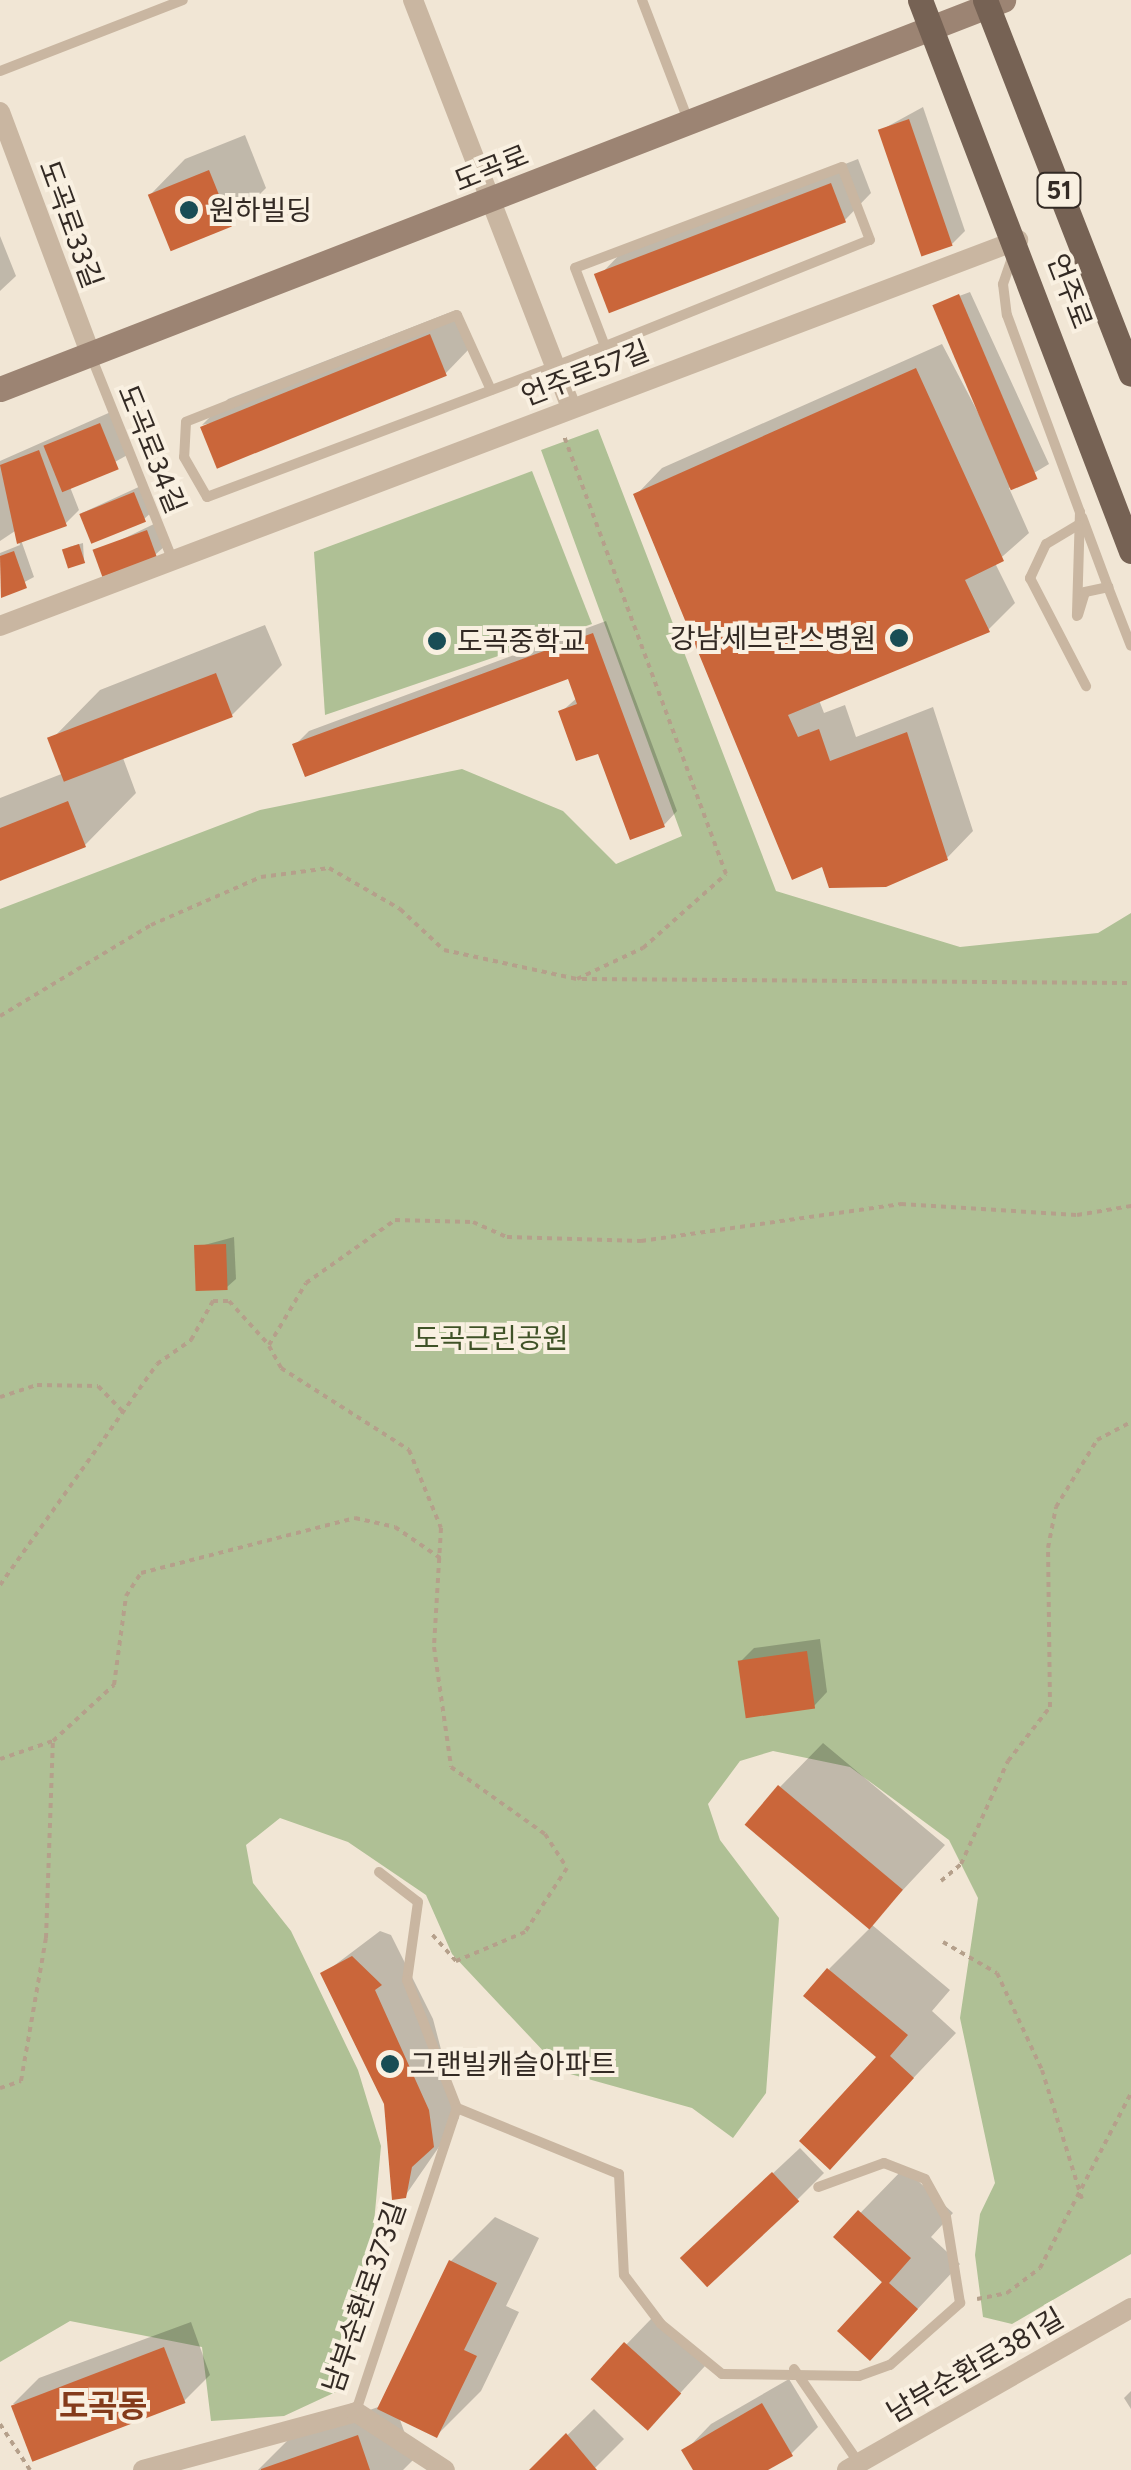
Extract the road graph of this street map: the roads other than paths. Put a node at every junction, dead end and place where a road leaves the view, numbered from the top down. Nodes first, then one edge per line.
1 (183, 0) edge
2 (414, 0) edge
3 (642, 0) edge
4 (920, 0) edge
5 (992, 2) edge
6 (930, 28) junction
7 (0, 71) edge
8 (0, 112) edge
9 (689, 121) junction
10 (491, 200) junction
11 (1018, 240) junction
12 (605, 346) junction
13 (90, 355) junction
14 (556, 366) junction
15 (1131, 374) edge
16 (0, 389) edge
17 (490, 390) junction
18 (571, 408) junction
19 (1080, 512) junction
20 (1078, 525) junction
21 (1131, 552) edge
22 (172, 559) junction
23 (1108, 587) junction
24 (0, 626) edge
25 (1131, 646) edge
26 (1086, 686) dead end
27 (379, 1872) dead end
28 (457, 2108) junction
29 (818, 2188) dead end
30 (1131, 2308) edge
31 (793, 2369) junction
32 (356, 2412) junction
33 (857, 2468) edge
34 (143, 2470) edge
35 (445, 2470) edge

1 - 7 lane
2 - 10 street
3 - 9 lane
4 - 6 main road, 언주로 / 51
5 - 6 main road, 도곡로
5 - 15 main road, 언주로 / 51
6 - 9 main road, 도곡로
6 - 11 main road, 언주로 / 51
8 - 13 street, 도곡로33길
9 - 10 main road, 도곡로
10 - 13 main road, 도곡로
10 - 14 street
11 - 18 street, 언주로57길
11 - 19 lane
11 - 21 main road, 언주로 / 51
12 - 12 lane
12 - 14 lane
13 - 16 main road, 도곡로
13 - 22 lane, 도곡로34길
14 - 17 lane
14 - 18 street
17 - 17 lane
18 - 22 street, 언주로57길
19 - 20 lane
19 - 23 lane
20 - 23 lane
20 - 26 lane
22 - 24 street, 언주로57길
23 - 25 lane
27 - 28 lane
28 - 31 lane
28 - 32 lane, 남부순환로373길
29 - 31 lane
30 - 33 street, 남부순환로381길
31 - 33 lane
32 - 34 street, 남부순환로373길
32 - 35 street

